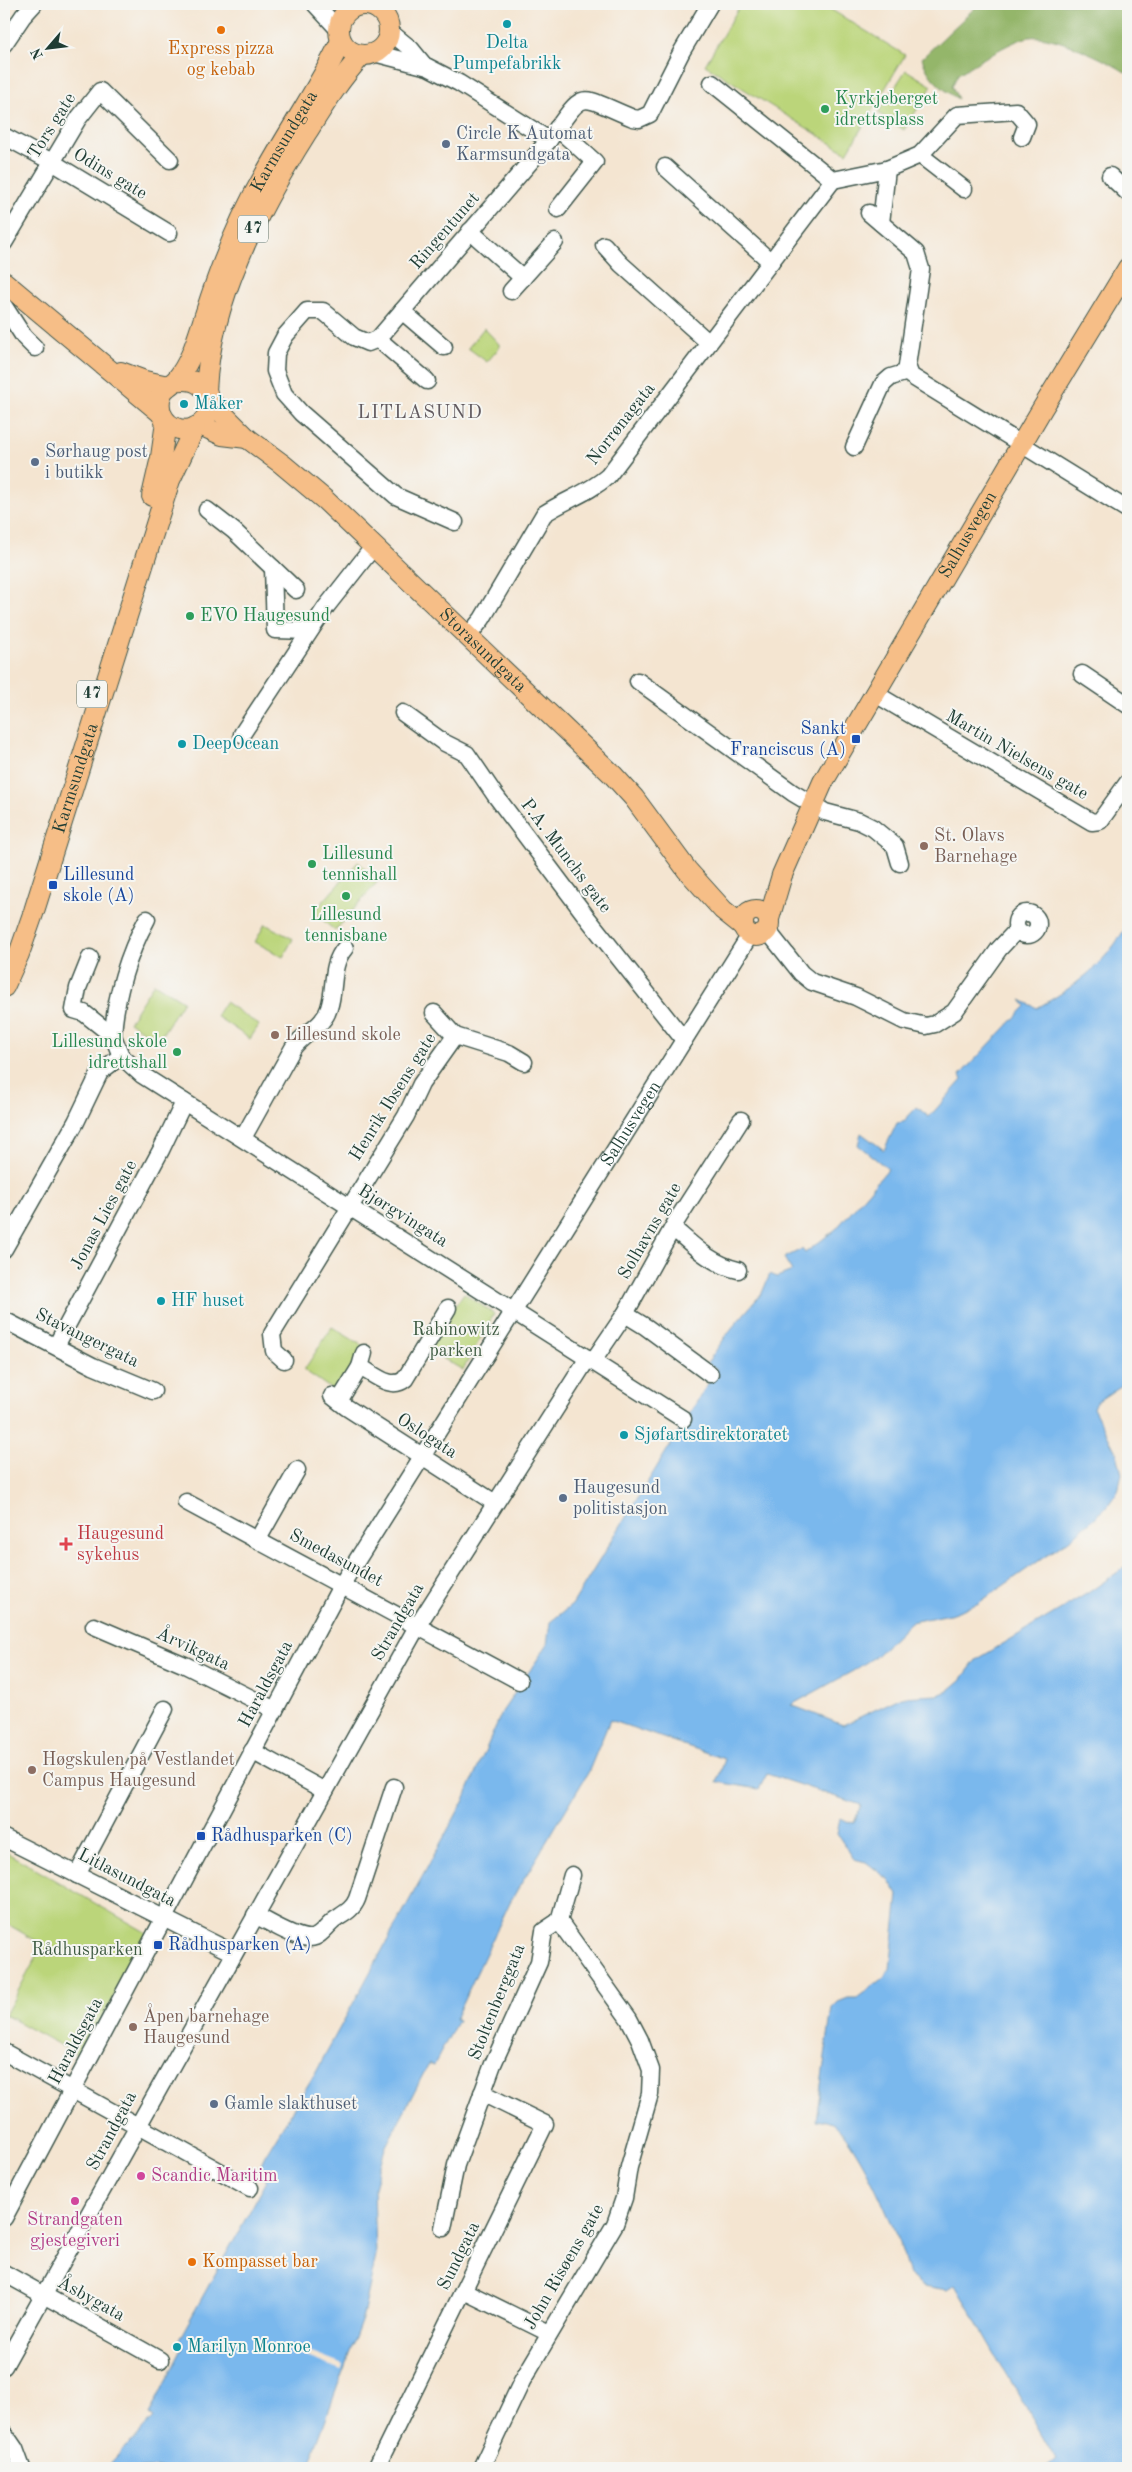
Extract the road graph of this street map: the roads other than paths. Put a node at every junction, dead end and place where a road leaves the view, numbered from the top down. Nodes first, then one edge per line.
1 (34, 4) edge
2 (314, 4) edge
3 (710, 4) edge
4 (357, 5) edge
5 (390, 18) edge
6 (340, 36) junction
7 (4, 44) edge
8 (368, 54) junction
9 (424, 65) junction
10 (712, 83) dead end
11 (553, 134) junction
12 (4, 136) edge
13 (1022, 137) dead end
14 (920, 155) junction
15 (170, 160) dead end
16 (52, 162) junction
17 (665, 167) dead end
18 (887, 169) junction
19 (1110, 176) dead end
20 (834, 180) junction
21 (964, 190) dead end
22 (1128, 193) edge
23 (558, 209) dead end
24 (470, 231) junction
25 (169, 233) dead end
26 (554, 242) dead end
27 (4, 243) edge
28 (604, 245) dead end
29 (771, 262) junction
30 (1128, 268) edge
31 (523, 278) junction
32 (4, 282) edge
33 (511, 291) dead end
34 (4, 306) edge
35 (402, 311) junction
36 (373, 341) junction
37 (708, 342) junction
38 (444, 347) dead end
39 (35, 348) dead end
40 (107, 367) junction
41 (908, 372) junction
42 (427, 381) dead end
43 (171, 384) junction
44 (208, 396) junction
45 (164, 417) junction
46 (198, 426) junction
47 (247, 438) junction
48 (1022, 443) junction
49 (854, 447) dead end
50 (207, 510) dead end
51 (1128, 510) edge
52 (455, 522) dead end
53 (374, 546) junction
54 (273, 568) junction
55 (296, 590) dead end
56 (310, 631) junction
57 (468, 636) junction
58 (1082, 674) dead end
59 (638, 681) dead end
60 (874, 693) junction
61 (1128, 705) edge
62 (403, 713) dead end
63 (242, 734) dead end
64 (1128, 782) edge
65 (812, 805) junction
66 (900, 863) dead end
67 (147, 919) dead end
68 (757, 921) junction
69 (1017, 930) dead end
70 (345, 948) dead end
71 (90, 958) dead end
72 (4, 962) edge
73 (4, 987) edge
74 (434, 1013) dead end
75 (113, 1036) junction
76 (455, 1036) junction
77 (684, 1040) junction
78 (121, 1056) junction
79 (524, 1062) dead end
80 (184, 1102) junction
81 (741, 1120) dead end
82 (243, 1138) junction
83 (349, 1206) junction
84 (673, 1228) junction
85 (4, 1249) edge
86 (738, 1270) dead end
87 (448, 1308) dead end
88 (513, 1312) junction
89 (625, 1314) junction
90 (4, 1320) edge
91 (56, 1346) junction
92 (284, 1360) dead end
93 (591, 1360) junction
94 (710, 1374) dead end
95 (153, 1390) dead end
96 (683, 1419) dead end
97 (422, 1456) junction
98 (297, 1470) dead end
99 (186, 1502) dead end
100 (495, 1503) junction
101 (258, 1539) junction
102 (342, 1584) junction
103 (418, 1625) junction
104 (94, 1626) dead end
105 (519, 1680) dead end
106 (165, 1709) dead end
107 (275, 1710) junction
108 (252, 1751) junction
109 (394, 1787) dead end
110 (326, 1791) junction
111 (4, 1838) edge
112 (77, 1874) junction
113 (572, 1876) dead end
114 (255, 1914) junction
115 (162, 1918) junction
116 (560, 1921) junction
117 (232, 1954) junction
118 (4, 2052) edge
119 (72, 2089) junction
120 (482, 2093) junction
121 (137, 2126) junction
122 (250, 2188) dead end
123 (4, 2218) edge
124 (442, 2228) dead end
125 (4, 2273) edge
126 (464, 2291) junction
127 (43, 2295) junction
128 (548, 2333) junction
129 (160, 2360) dead end
130 (4, 2366) edge
131 (4, 2433) edge
132 (22, 2468) edge
133 (376, 2468) edge
134 (481, 2468) edge

1 - 7 street
2 - 6 street
3 - 11 street, Ringentunet
4 - 5 main road, 47
4 - 6 main road, 47
5 - 8 main road, 47
5 - 9 street
6 - 8 main road
6 - 43 main road, Karmsundgata / 47
8 - 9 street
8 - 44 main road, Karmsundgata / 47
9 - 11 street
10 - 20 street
11 - 23 street
11 - 24 street, Ringentunet
12 - 16 street, Odins gate
13 - 14 street
14 - 18 street
14 - 21 street
15 - 16 street, Tors gate
16 - 25 street, Odins gate
16 - 27 street, Tors gate
17 - 29 street
18 - 20 street
18 - 41 street
19 - 22 street
20 - 29 street, Norrønagata
24 - 31 street
24 - 35 street, Ringentunet
26 - 31 street
28 - 37 street
29 - 37 street, Norrønagata
30 - 48 main road, Salhusvegen
31 - 33 street
32 - 40 main road
34 - 39 street
35 - 36 street, Ringentunet
35 - 38 street
36 - 42 street
36 - 52 street
37 - 57 street, Norrønagata
40 - 43 main road
40 - 45 main road
41 - 48 street
41 - 49 street
43 - 44 main road
43 - 45 main road, 47
44 - 46 main road, 47
44 - 47 main road, Storasundgata
45 - 46 main road
45 - 72 main road, Karmsundgata / 47
46 - 47 main road, Storasundgata
46 - 73 main road, Karmsundgata / 47
47 - 53 main road, Storasundgata
48 - 51 street
48 - 60 main road, Salhusvegen
50 - 54 street
53 - 56 street
53 - 57 main road, Storasundgata
54 - 55 street
54 - 56 street
56 - 63 street
57 - 68 main road, Storasundgata
58 - 61 street
59 - 65 street
60 - 64 street, Martin Nielsens gate
60 - 65 main road, Salhusvegen
62 - 77 street, P.A. Munchs gate
65 - 66 street
65 - 68 main road, Salhusvegen
67 - 75 street
68 - 69 street
68 - 77 street, Salhusvegen
70 - 82 street
71 - 75 street, Bjørgvingata
74 - 76 street, Henrik Ibsens gate
75 - 78 street, Bjørgvingata
76 - 79 street
76 - 83 street, Henrik Ibsens gate
77 - 88 street, Salhusvegen
78 - 80 street, Bjørgvingata
78 - 85 street
80 - 82 street, Bjørgvingata
80 - 91 street, Jonas Lies gate
81 - 84 street, Solhavns gate
82 - 83 street, Bjørgvingata
83 - 88 street, Bjørgvingata
83 - 92 street, Henrik Ibsens gate
84 - 86 street
84 - 89 street, Solhavns gate
87 - 97 street, Oslogata
88 - 93 street, Bjørgvingata
88 - 97 street, Haraldsgata
89 - 93 street, Solhavns gate
89 - 94 street
90 - 91 street, Stavangergata
91 - 95 street, Stavangergata
93 - 96 street, Bjørgvingata
93 - 100 street, Strandgata
97 - 100 street, Oslogata
97 - 102 street, Haraldsgata
98 - 101 street
99 - 101 street, Smedasundet
100 - 103 street, Strandgata
101 - 102 street, Smedasundet
102 - 103 street, Smedasundet
102 - 107 street, Haraldsgata
103 - 105 street, Smedasundet
103 - 110 street, Strandgata
104 - 107 street, Årvikgata
106 - 112 street
107 - 108 street, Haraldsgata
108 - 110 street
108 - 115 street, Haraldsgata
109 - 114 street
110 - 114 street, Strandgata
111 - 112 street, Litlasundgata
112 - 115 street, Litlasundgata
113 - 116 street
114 - 117 street, Strandgata
115 - 117 street, Litlasundgata
115 - 119 street, Haraldsgata
116 - 120 street, Stoltenberggata
116 - 128 street, John Risøens gate
117 - 121 street, Strandgata
118 - 119 street
119 - 121 street
119 - 123 street, Haraldsgata
120 - 124 street, Stoltenberggata
120 - 126 street, Sundgata
121 - 122 street
121 - 127 street, Strandgata
125 - 127 street, Åsbygata
126 - 128 street
126 - 133 street, Sundgata
127 - 129 street, Åsbygata
127 - 130 street, Strandgata
128 - 134 street, John Risøens gate
131 - 132 street

